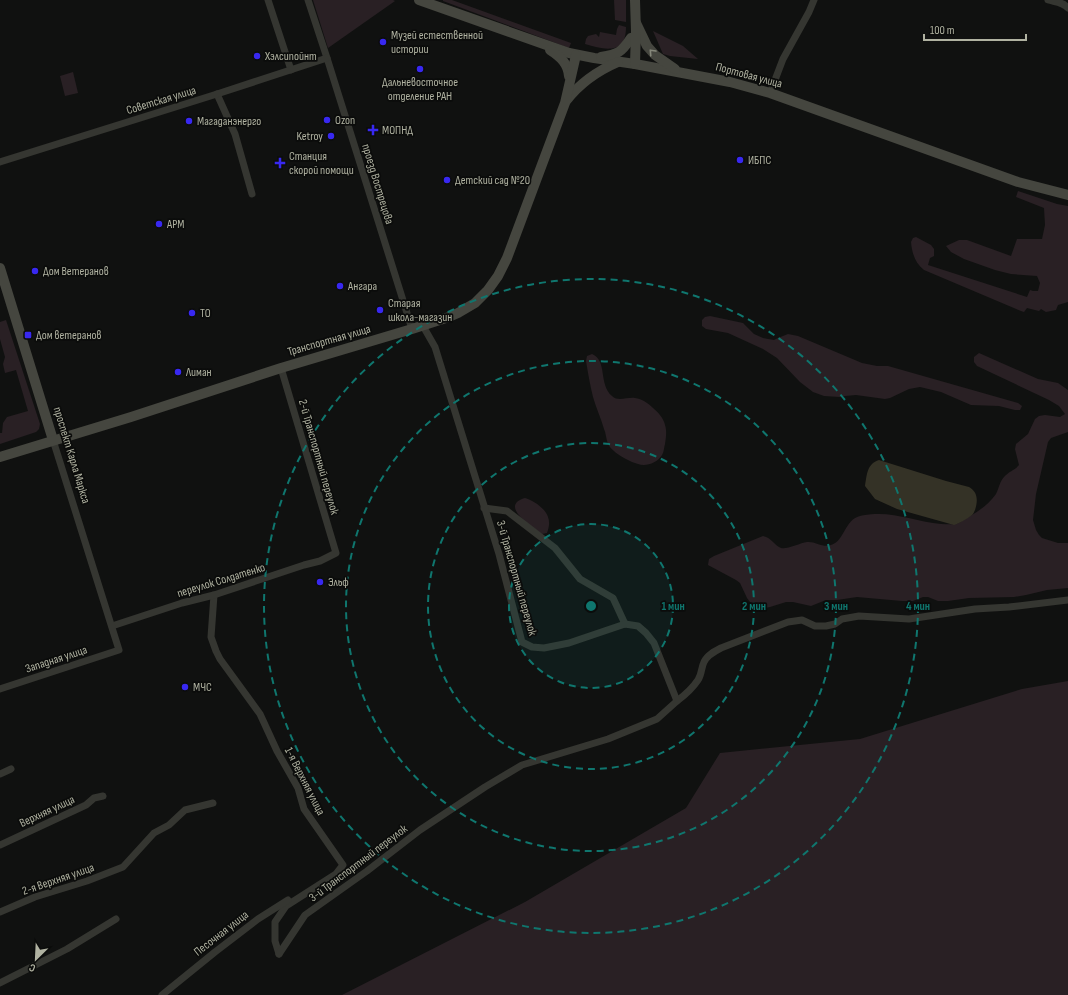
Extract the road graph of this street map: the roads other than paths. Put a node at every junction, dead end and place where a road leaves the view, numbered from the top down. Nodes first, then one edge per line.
1 (268, 0) edge
2 (308, 0) edge
3 (419, 0) edge
4 (635, 0) edge
5 (814, 0) edge
6 (1048, 0) edge
7 (1068, 8) edge
8 (636, 23) junction
9 (631, 38) junction
10 (538, 43) junction
11 (576, 55) junction
12 (327, 58) junction
13 (594, 58) junction
14 (618, 62) junction
15 (635, 64) junction
16 (291, 70) junction
17 (678, 72) junction
18 (569, 84) junction
19 (770, 93) junction
20 (217, 94) junction
21 (565, 103) junction
22 (0, 162) edge
23 (252, 194) dead end
24 (1068, 195) edge
25 (0, 268) edge
26 (423, 326) junction
27 (412, 329) junction
28 (281, 368) junction
29 (53, 440) junction
30 (0, 457) edge
31 (484, 508) junction
32 (336, 553) joint
33 (214, 595) junction
34 (1068, 600) edge
35 (626, 624) junction
36 (112, 626) junction
37 (119, 650) joint
38 (0, 689) edge
39 (677, 701) junction
40 (11, 769) dead end
41 (0, 774) edge
42 (104, 796) dead end
43 (213, 803) dead end
44 (0, 845) edge
45 (299, 898) junction
46 (0, 912) edge
47 (116, 920) dead end
48 (279, 954) joint
49 (0, 983) edge
50 (162, 995) edge

1 - 16 street
2 - 12 street, проезд Вострецова
3 - 10 main road, Портовая улица
4 - 8 main road
5 - 19 street
6 - 7 street
8 - 9 main road
8 - 15 main road
17 -> 8 main road
9 - 13 main road
9 - 14 main road
10 - 11 main road, Портовая улица
10 - 18 main road
11 - 13 main road, Портовая улица
11 - 18 main road, Транспортная улица
12 - 16 street, Советская улица
12 - 27 street, проезд Вострецова
13 - 14 main road, Портовая улица
14 - 15 main road, Портовая улица
14 - 21 main road, Транспортная улица
15 - 17 main road, Портовая улица
16 - 20 street, Советская улица
17 - 19 main road, Портовая улица
18 - 21 main road, Транспортная улица
19 - 24 main road, Портовая улица
20 - 22 street, Советская улица
20 - 23 street
21 - 26 main road, Транспортная улица
25 - 29 main road, проспект Карла Маркса
26 - 27 main road, Транспортная улица
26 - 31 street, 3-й Транспортный переулок
27 - 28 main road, Транспортная улица
28 - 29 main road, Транспортная улица
28 - 32 street, 2-й Транспортный переулок
29 - 30 main road, Транспортная улица
29 - 36 street, проспект Карла Маркса
31 - 35 street
31 - 35 street, 3-й Транспортный переулок
32 - 33 street, переулок Солдатенко
33 - 36 street, переулок Солдатенко
33 - 45 street, 1-я Верхняя улица
34 - 39 street, 3-й Транспортный переулок
35 - 39 street
36 - 37 street, проспект Карла Маркса
37 - 38 street, Западная улица
39 - 48 street, 3-й Транспортный переулок
40 - 41 street
42 - 44 street, Верхняя улица
43 - 46 street, 2-я Верхняя улица
45 - 48 street, 1-я Верхняя улица
45 - 50 street, Песочная улица
47 - 49 street

